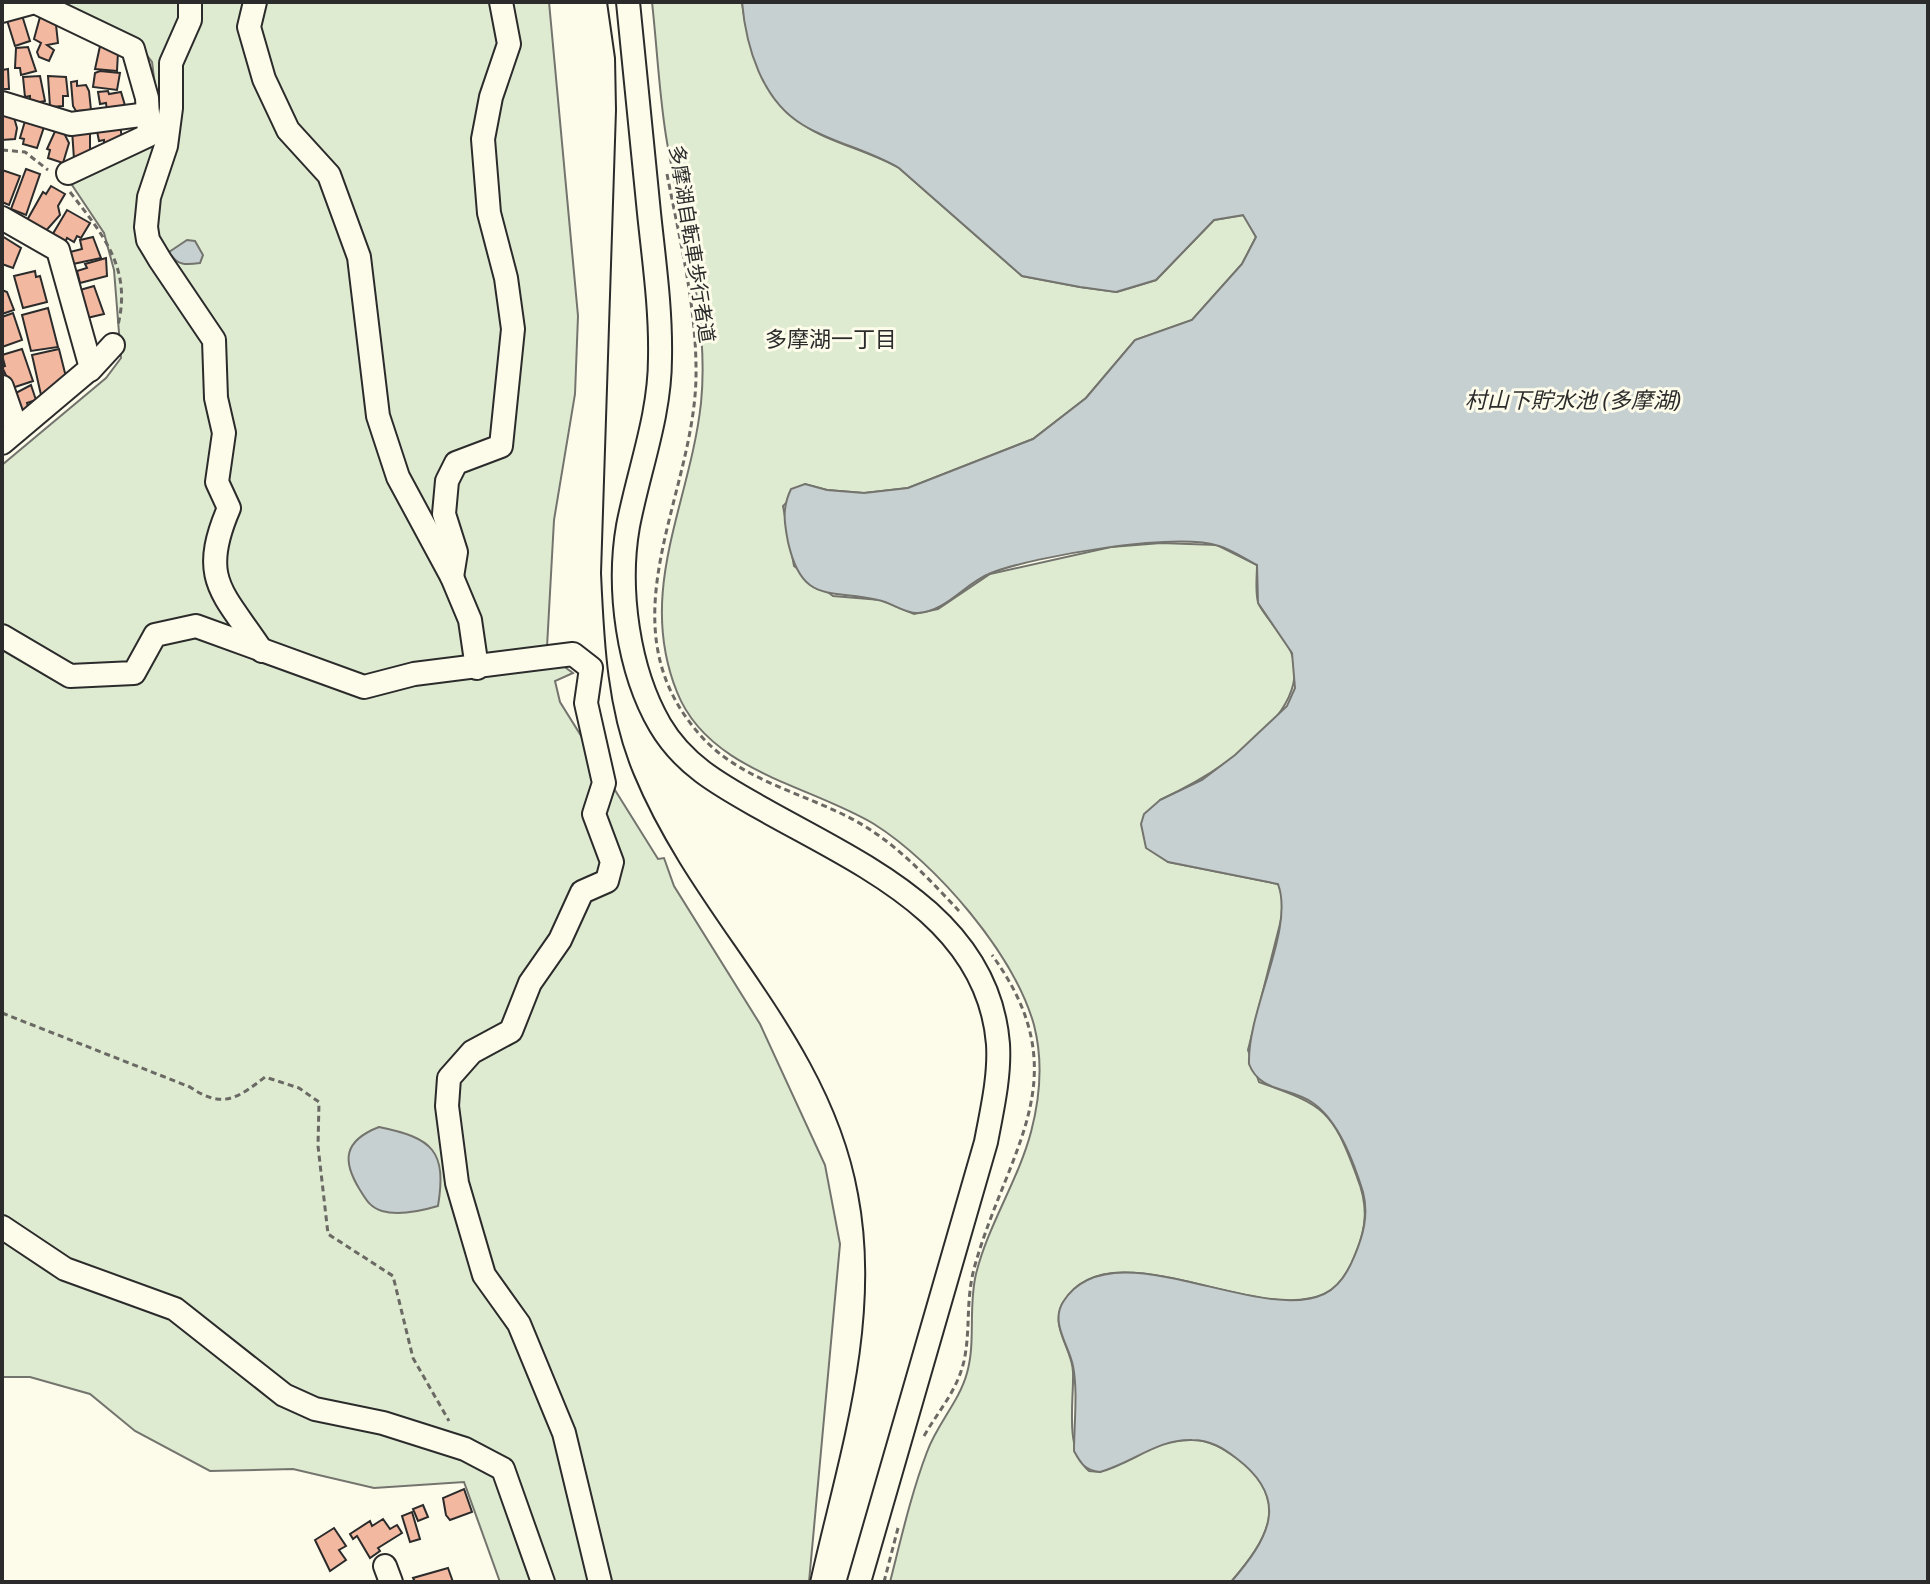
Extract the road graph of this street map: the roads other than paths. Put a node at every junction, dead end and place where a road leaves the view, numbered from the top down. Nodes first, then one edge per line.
1 (190, 2) edge
2 (255, 2) edge
3 (501, 2) edge
4 (628, 2) edge
5 (2, 11) edge
6 (2, 103) edge
7 (148, 114) junction
8 (61, 177) road end
9 (2, 218) edge
10 (113, 345) road end
11 (90, 370) junction
12 (2, 387) edge
13 (9, 437) edge
14 (452, 577) junction
15 (2, 636) edge
16 (262, 651) junction
17 (477, 668) junction
18 (2, 1227) edge
19 (543, 1582) edge
20 (600, 1582) edge
21 (859, 1582) edge

1 - 16 street
2 - 14 street
3 - 14 street
4 - 21 street
5 - 7 street
6 - 7 street
7 - 8 street
9 - 11 street
10 - 11 street
11 - 13 street
12 - 13 street
14 - 17 street
15 - 16 street
16 - 17 street
17 - 20 street
18 - 19 street

